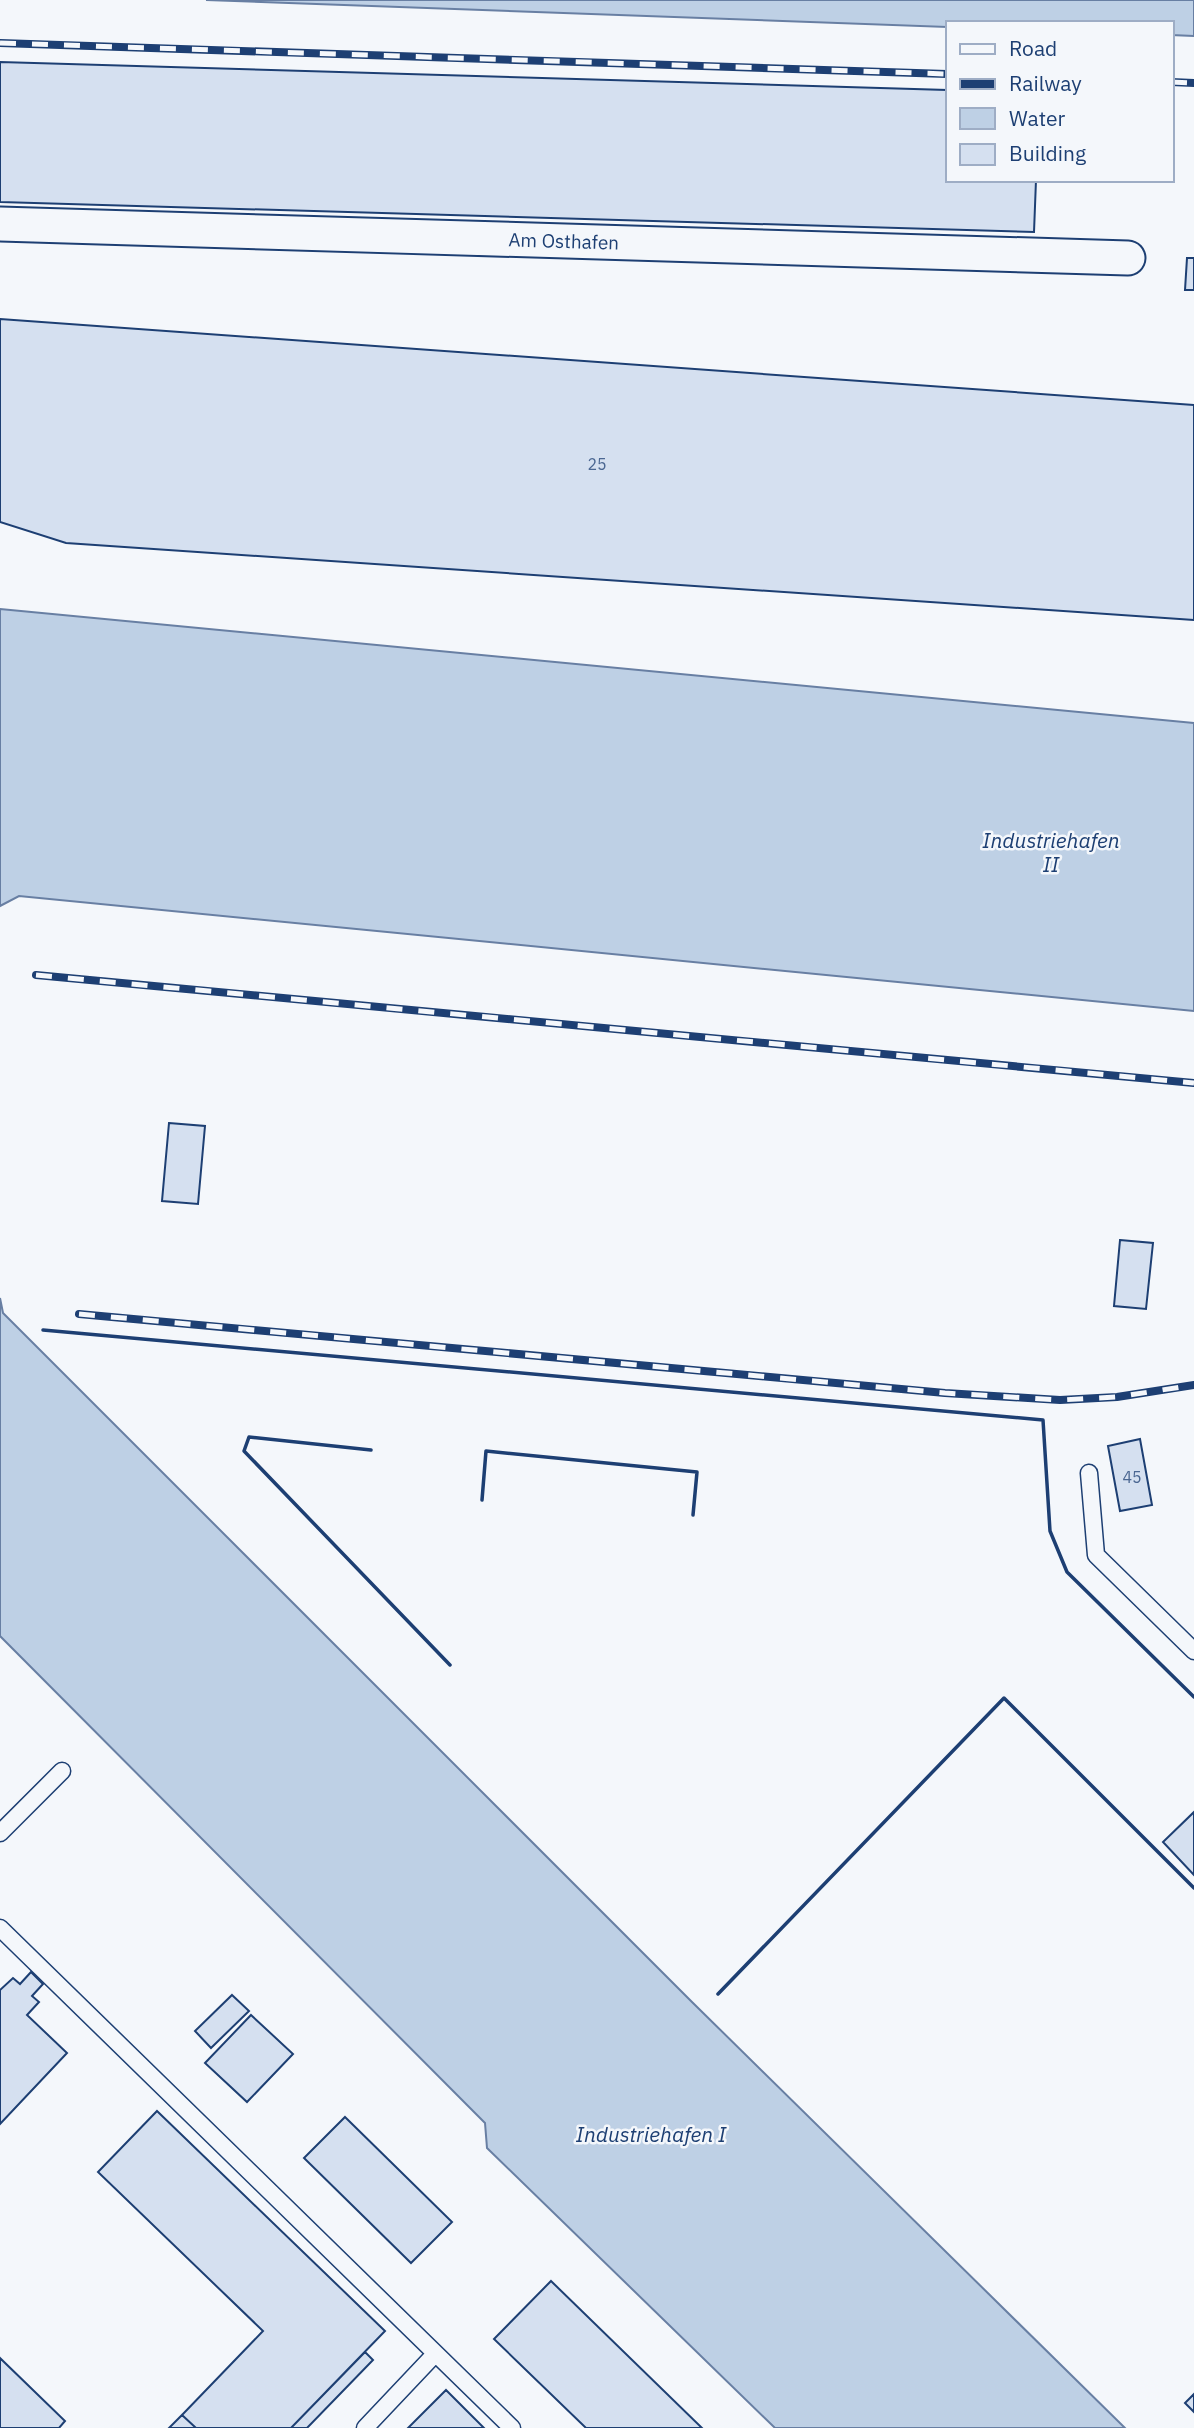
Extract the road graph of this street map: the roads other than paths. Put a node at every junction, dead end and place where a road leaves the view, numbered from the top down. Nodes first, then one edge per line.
1 (0, 224) edge
2 (1128, 258) dead end
3 (1089, 1472) dead end
4 (1194, 1651) edge
5 (62, 1771) dead end
6 (0, 1833) edge
7 (0, 1928) edge
8 (435, 2354) junction
9 (365, 2428) edge
10 (512, 2428) edge

1 - 2 street, Am Osthafen
3 - 4 lane
5 - 6 lane
7 - 8 lane
8 - 9 lane
8 - 10 lane

